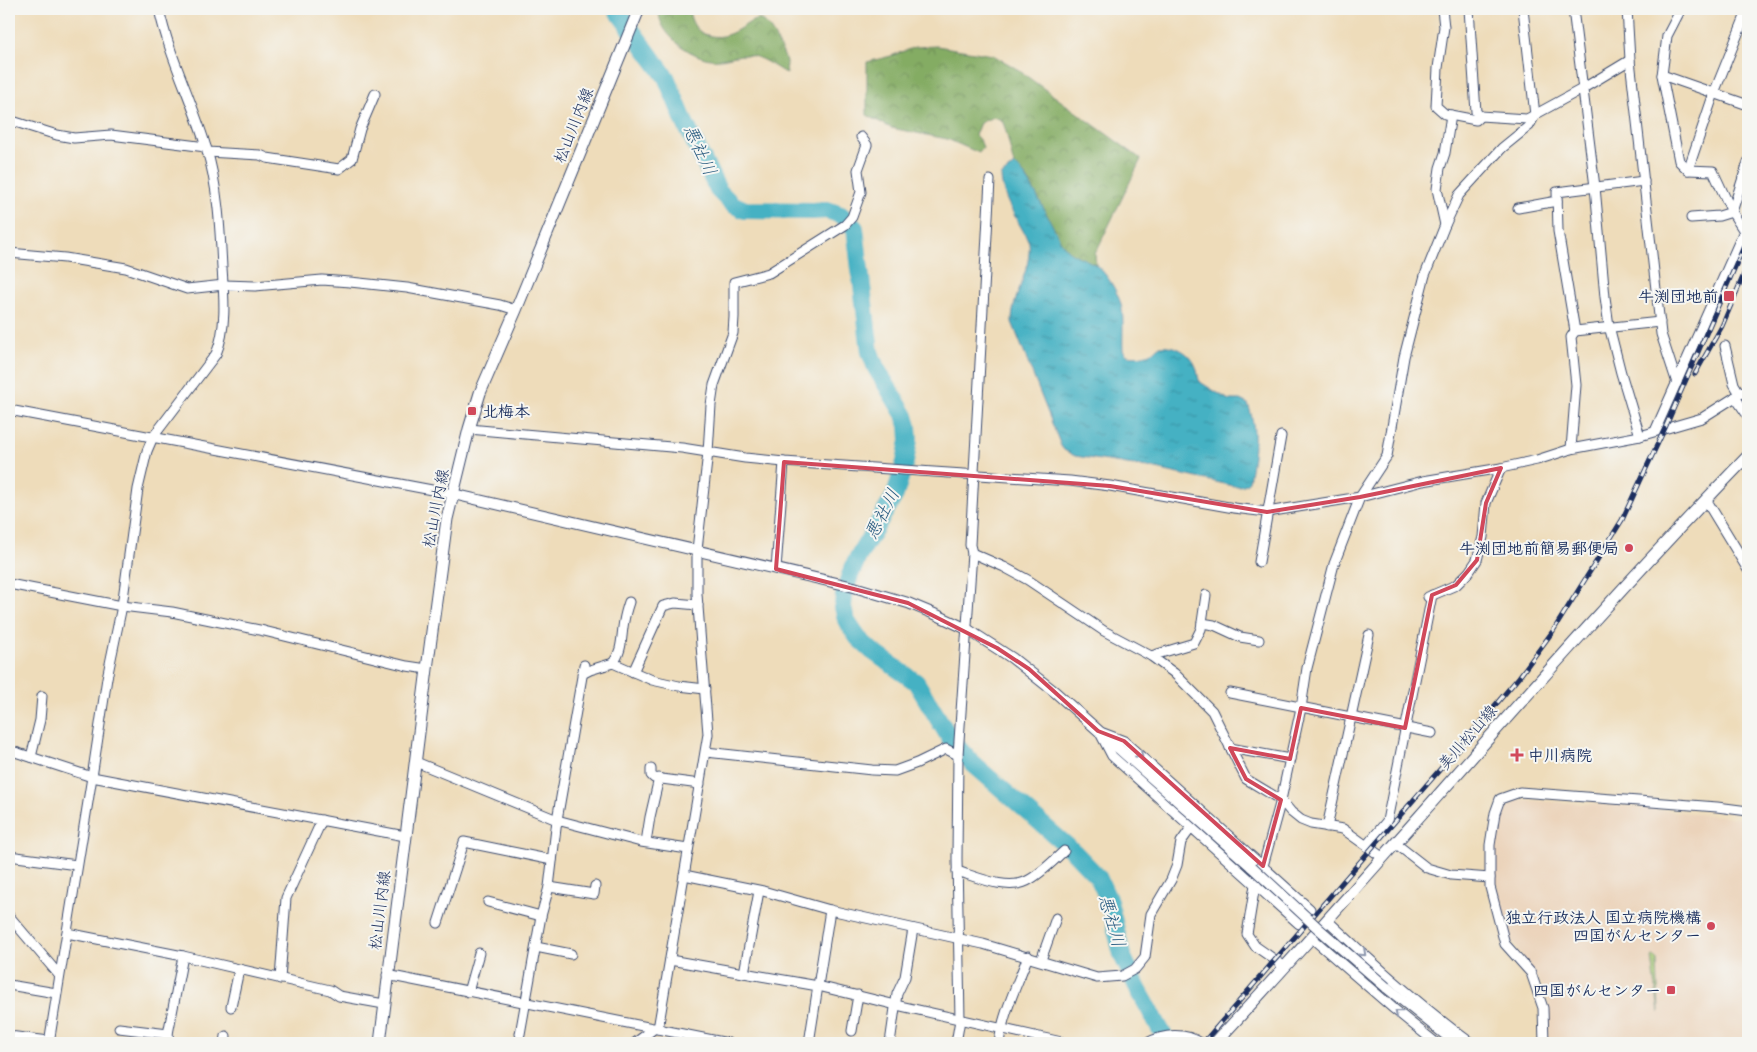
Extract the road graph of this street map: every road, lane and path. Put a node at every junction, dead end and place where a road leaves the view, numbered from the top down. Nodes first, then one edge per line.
1 (159, 9) edge
2 (639, 9) edge
3 (1442, 9) edge
4 (1469, 9) edge
5 (1523, 9) edge
6 (1573, 9) edge
7 (1627, 9) edge
8 (1681, 9) edge
9 (1748, 9) edge
10 (1630, 60) junction
11 (1662, 75) junction
12 (1582, 89) junction
13 (1714, 93) junction
14 (375, 94) dead end
15 (1748, 105) edge
16 (1451, 115) junction
17 (1535, 115) junction
18 (1480, 116) junction
19 (9, 120) edge
20 (861, 137) dead end
21 (207, 150) junction
22 (1748, 162) edge
23 (1688, 170) junction
24 (990, 180) dead end
25 (1644, 181) junction
26 (1594, 187) junction
27 (1557, 201) junction
28 (1518, 208) dead end
29 (1732, 212) junction
30 (1691, 218) dead end
31 (1445, 225) junction
32 (9, 252) edge
33 (224, 285) junction
34 (516, 310) junction
35 (1660, 322) junction
36 (1609, 326) junction
37 (1575, 330) junction
38 (1725, 346) dead end
39 (1677, 383) junction
40 (1748, 389) edge
41 (1737, 396) junction
42 (9, 410) edge
43 (1748, 416) edge
44 (469, 429) junction
45 (1655, 431) junction
46 (1281, 436) dead end
47 (1640, 436) junction
48 (153, 437) junction
49 (1570, 449) junction
50 (708, 452) junction
51 (1748, 456) edge
52 (784, 462) junction
53 (1501, 468) junction
54 (975, 474) junction
55 (453, 494) junction
56 (1360, 498) junction
57 (1706, 500) junction
58 (1267, 512) junction
59 (697, 550) junction
60 (972, 553) junction
61 (1259, 562) dead end
62 (776, 569) junction
63 (1748, 569) edge
64 (9, 584) edge
65 (1206, 595) dead end
66 (629, 602) dead end
67 (698, 605) junction
68 (122, 606) junction
69 (1202, 623) junction
70 (967, 629) junction
71 (1369, 635) dead end
72 (1258, 640) dead end
73 (1150, 656) junction
74 (613, 663) junction
75 (427, 669) junction
76 (633, 672) junction
77 (705, 689) junction
78 (1230, 693) dead end
79 (42, 696) dead end
80 (1301, 708) junction
81 (1351, 717) junction
82 (1405, 728) junction
83 (1098, 731) junction
84 (1432, 733) dead end
85 (1230, 748) junction
86 (9, 750) edge
87 (706, 752) junction
88 (958, 753) junction
89 (31, 757) junction
90 (1290, 759) junction
91 (416, 762) junction
92 (651, 769) dead end
93 (92, 777) junction
94 (659, 778) junction
95 (700, 784) junction
96 (1281, 800) junction
97 (1748, 812) edge
98 (322, 820) junction
99 (557, 820) junction
100 (1328, 827) junction
101 (1191, 828) junction
102 (405, 836) junction
103 (646, 842) junction
104 (1395, 844) junction
105 (1367, 845) junction
106 (688, 849) junction
107 (1064, 851) dead end
108 (9, 856) edge
109 (1382, 857) junction
110 (552, 860) junction
111 (77, 865) junction
112 (1263, 866) junction
113 (957, 871) junction
114 (684, 875) junction
115 (1490, 878) junction
116 (1255, 885) junction
117 (596, 886) dead end
118 (549, 887) junction
119 (759, 891) junction
120 (1292, 892) junction
121 (488, 902) dead end
122 (1279, 906) junction
123 (1310, 909) dead end
124 (830, 910) junction
125 (9, 916) edge
126 (541, 916) junction
127 (1056, 918) dead end
128 (1327, 920) junction
129 (438, 923) dead end
130 (1299, 924) dead end
131 (913, 929) junction
132 (67, 933) junction
133 (1312, 938) junction
134 (958, 939) junction
135 (536, 948) junction
136 (479, 953) dead end
137 (571, 954) dead end
138 (183, 956) junction
139 (1028, 956) junction
140 (670, 960) junction
141 (1041, 960) junction
142 (1285, 967) junction
143 (239, 970) junction
144 (744, 974) junction
145 (59, 975) junction
146 (388, 975) junction
147 (280, 979) junction
148 (9, 985) edge
149 (818, 986) junction
150 (468, 992) junction
151 (56, 993) junction
152 (858, 995) junction
153 (384, 1004) junction
154 (524, 1004) junction
155 (896, 1005) junction
156 (231, 1007) dead end
157 (960, 1020) junction
158 (119, 1028) dead end
159 (1001, 1028) junction
160 (657, 1029) junction
161 (852, 1031) dead end
162 (520, 1034) dead end
163 (9, 1036) edge
164 (168, 1039) edge
165 (691, 1039) edge
166 (1151, 1041) edge
167 (49, 1042) edge
168 (1054, 1042) edge
169 (380, 1043) edge
170 (635, 1043) edge
171 (728, 1043) edge
172 (809, 1043) edge
173 (890, 1043) edge
174 (956, 1043) edge
175 (999, 1043) edge
176 (1066, 1043) edge
177 (1201, 1043) edge
178 (1217, 1043) edge
179 (1436, 1043) edge
180 (1456, 1043) edge
181 (1471, 1043) edge
182 (1544, 1043) edge

1 - 21 street
2 - 34 main road, 松山川内線
3 - 16 street
4 - 18 street
5 - 17 street
6 - 12 street
7 - 10 street
8 - 11 street
9 - 13 street
10 - 12 street
10 - 25 street
11 - 13 street
11 - 23 street
12 - 17 street
12 - 26 street
13 - 15 street
13 - 23 street
14 - 21 street
16 - 18 street
16 - 31 street
17 - 18 street
17 - 31 street
19 - 21 street
20 - 50 street
21 - 33 street
22 - 29 street
23 - 29 street
24 - 54 street
25 - 26 street
25 - 35 street
26 - 27 street
26 - 36 street
27 - 28 street
27 - 37 street
29 - 30 street
29 - 39 street
31 - 56 street
32 - 33 street
33 - 34 street
33 - 48 street
34 - 44 main road, 松山川内線
35 - 36 street
35 - 39 street
36 - 37 street
36 - 47 street
37 - 49 street
38 - 41 street
39 - 45 street
40 - 41 street
41 - 43 street
41 - 45 street
42 - 48 street
44 - 50 street
44 - 55 main road, 松山川内線
45 - 47 street
46 - 58 street
47 - 49 street
48 - 55 street
48 - 68 street
49 - 53 street
50 - 52 street
50 - 59 street
51 - 57 main road, 美川松山線
52 - 54 street
52 - 62 street
53 - 56 street
53 - 82 street
54 - 58 street
54 - 60 street
55 - 59 street
55 - 75 main road, 松山川内線
56 - 58 street
56 - 80 street
57 - 63 street
57 - 104 main road, 美川松山線
58 - 61 street
59 - 62 street
59 - 67 street
60 - 70 street
60 - 73 street
62 - 70 street
64 - 68 street
65 - 69 street
66 - 74 street
67 - 76 street
67 - 77 street
68 - 75 street
68 - 93 street
69 - 72 street
69 - 73 street
70 - 83 street
70 - 88 street
71 - 81 street
73 - 85 street
74 - 76 street
74 - 99 street
75 - 91 main road, 松山川内線
76 - 77 street
77 - 87 street
78 - 80 street
79 - 89 street
80 - 81 street
80 - 90 street
81 - 82 street
81 - 100 street
82 - 84 street
82 - 105 street
83 - 101 street
83 -> 112 street
83 - 180 street, bridge
85 - 90 street
85 - 96 street
86 - 89 street
87 - 88 street
87 - 95 street
88 - 113 street
89 - 93 street
90 - 96 street
91 - 99 street
91 - 102 main road, 松山川内線
92 - 94 street
93 - 98 street
93 - 111 street
94 - 95 street
94 - 103 street
95 - 106 street
96 - 100 street
96 - 112 street
97 - 115 street
98 - 102 street
98 - 147 street
99 - 103 street
99 - 110 street
100 - 105 street
101 - 116 street
101 - 141 street
102 - 146 main road, 松山川内線
103 - 106 street
104 - 109 main road, 美川松山線
104 - 115 street
105 - 109 street
106 - 114 street
107 - 113 street
108 - 111 street
109 - 128 main road, 美川松山線
110 - 118 street
110 - 129 street
111 - 132 street
112 - 116 street
112 - 120 street
113 - 134 street
114 - 119 street
114 - 140 street
115 - 182 street
116 - 122 street
116 - 142 street
117 - 118 street
118 - 126 street
119 - 124 street
119 - 144 street
120 - 122 street
120 - 123 street
121 - 126 street
122 - 130 street
124 - 131 street
124 - 149 street
125 - 145 street
126 - 135 street
127 - 141 street
128 - 133 main road, 美川松山線
128 -> 181 street
131 - 134 street
131 - 155 street
132 - 138 street
132 - 145 street
133 - 142 main road, 美川松山線
179 -> 133 street
134 - 139 street
134 - 157 street
135 - 137 street
135 - 154 street
136 - 150 street
138 - 143 street
138 - 164 street
139 - 141 street
139 - 159 street
140 - 144 street
140 - 160 street
142 - 178 main road, 美川松山線
143 - 147 street
143 - 156 street
144 - 149 street
145 - 151 street
146 - 150 street
146 - 153 main road, 松山川内線
147 - 153 street
148 - 151 street
149 - 152 street
149 - 172 street
150 - 154 street
151 - 167 street
152 - 155 street
152 - 161 street
153 - 169 main road, 松山川内線
154 - 160 street
154 - 162 street
155 - 157 street
155 - 173 street
157 - 159 street
157 - 174 street
158 - 164 street
159 - 168 street
159 - 175 street
160 - 165 street
160 - 170 street
163 - 167 street
165 - 171 street
166 - 177 street
168 - 176 street

